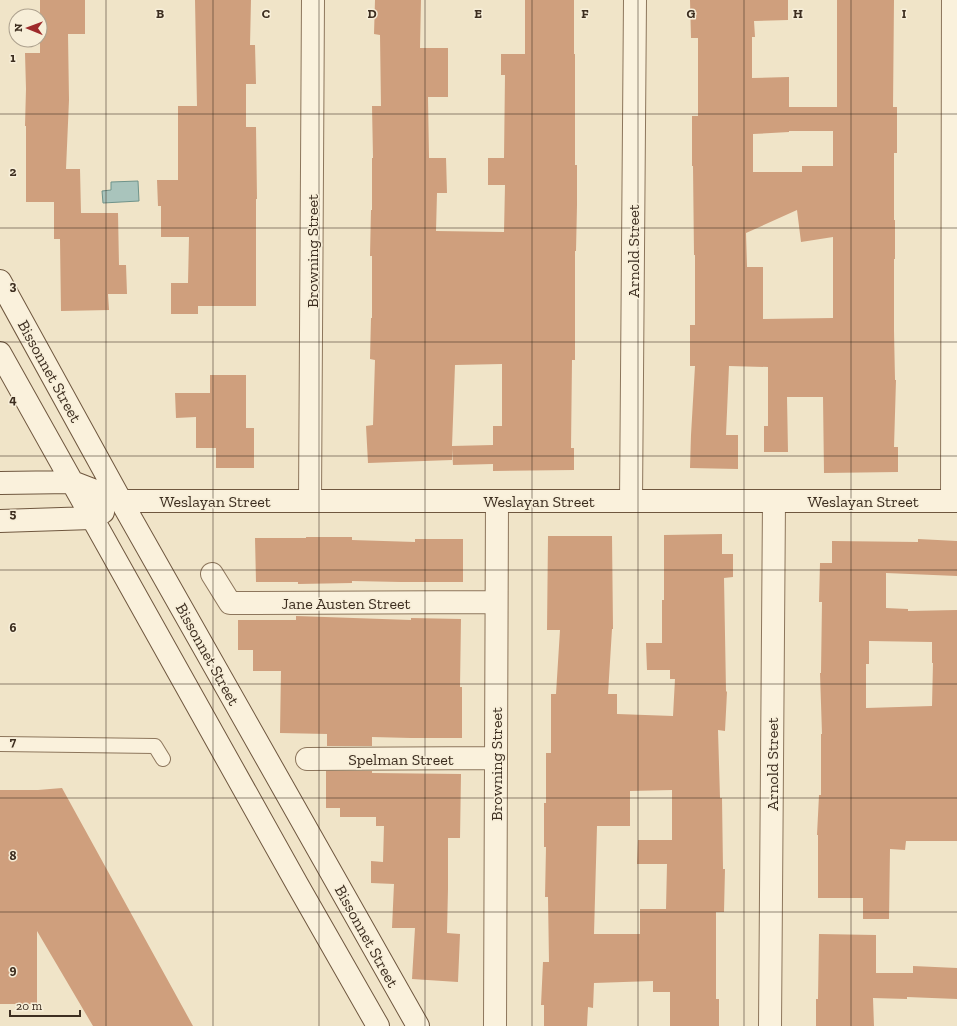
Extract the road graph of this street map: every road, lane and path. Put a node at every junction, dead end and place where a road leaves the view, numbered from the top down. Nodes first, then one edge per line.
1 (313, 0) edge
2 (635, 0) edge
3 (953, 0) edge
4 (0, 281) edge
5 (0, 353) edge
6 (72, 482) junction
7 (0, 483) edge
8 (310, 501) junction
9 (497, 501) junction
10 (631, 501) junction
11 (774, 501) junction
12 (955, 501) edge
13 (121, 502) junction
14 (92, 518) junction
15 (0, 521) edge
16 (212, 574) dead end
17 (496, 602) junction
18 (0, 744) edge
19 (496, 758) junction
20 (163, 759) dead end
21 (307, 759) dead end
22 (378, 1026) edge
23 (418, 1026) edge
24 (495, 1026) edge
25 (770, 1026) edge

1 - 8 street, Browning Street
2 - 10 street, Arnold Street
3 - 12 street
4 - 13 street, Bissonnet Street
5 - 6 street
6 - 7 street, Weslayan Street
6 - 13 street, Weslayan Street
6 - 14 street
8 - 9 street, Weslayan Street
8 - 13 street, Weslayan Street
9 - 10 street, Weslayan Street
9 - 17 street, Browning Street
10 - 11 street, Weslayan Street
11 - 12 street, Weslayan Street
11 - 25 street, Arnold Street
13 - 14 street, Weslayan Street
13 - 23 street, Bissonnet Street
14 - 15 street, Weslayan Street
14 - 22 street
16 - 17 street, Jane Austen Street
17 - 19 street, Browning Street
18 - 20 lane
19 - 21 street, Spelman Street
19 - 24 street, Browning Street

